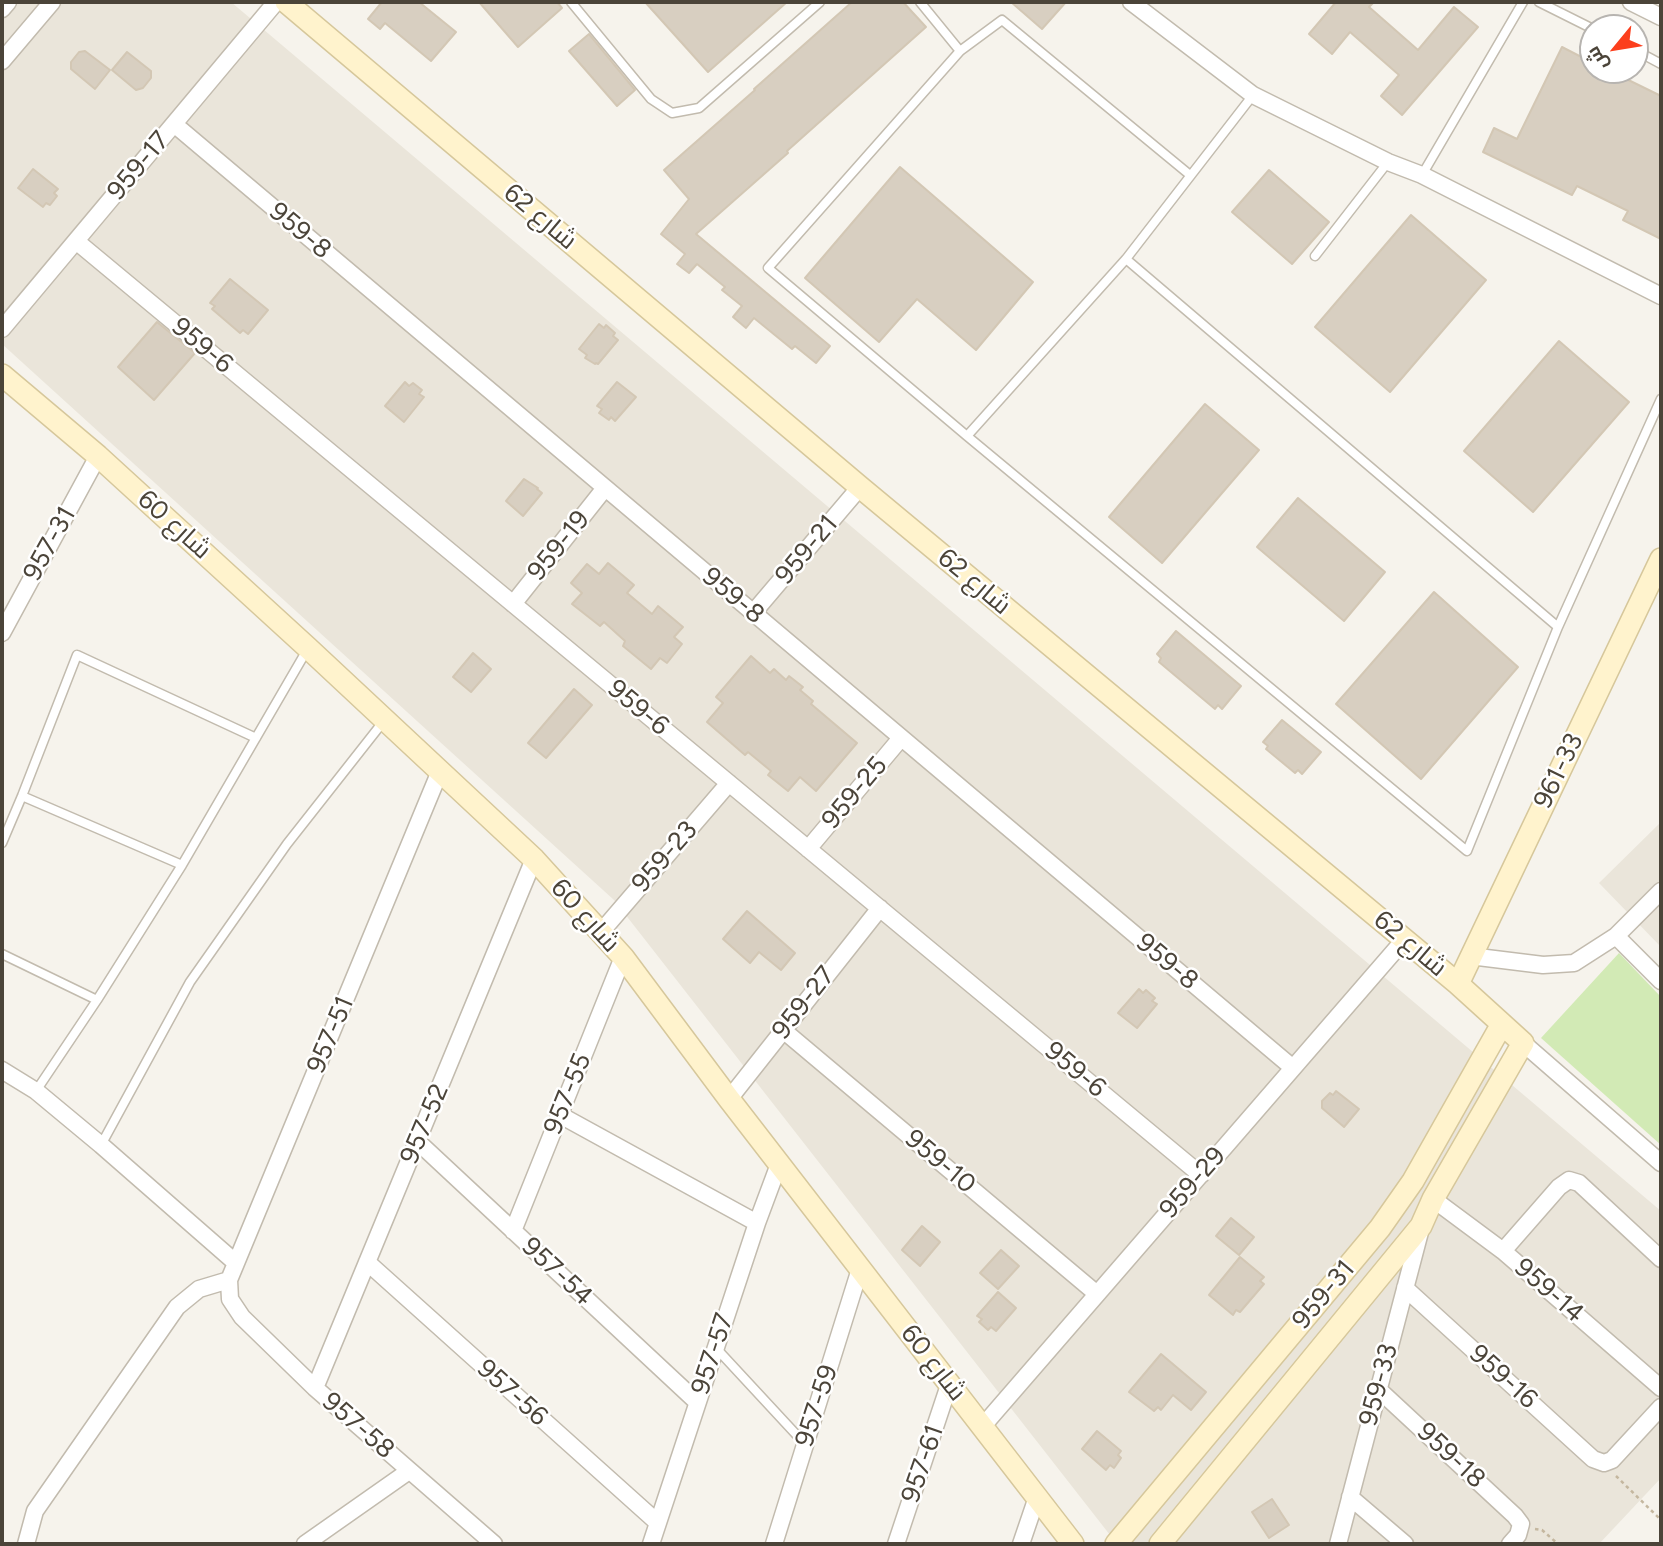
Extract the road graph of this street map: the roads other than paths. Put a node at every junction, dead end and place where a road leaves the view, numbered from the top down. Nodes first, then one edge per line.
1 (8, 2) edge
2 (52, 2) edge
3 (276, 2) edge
4 (286, 2) edge
5 (571, 2) edge
6 (820, 2) edge
7 (920, 2) edge
8 (1131, 2) edge
9 (1523, 2) edge
10 (1539, 2) edge
11 (1631, 2) edge
12 (2, 9) edge
13 (1661, 17) edge
14 (1579, 22) edge
15 (960, 51) junction
16 (2, 61) edge
17 (1253, 95) junction
18 (174, 124) junction
19 (1388, 162) junction
20 (1190, 175) junction
21 (1422, 175) junction
22 (76, 241) junction
23 (1315, 256) dead end
24 (1126, 259) junction
25 (1661, 296) edge
26 (2, 329) edge
27 (2, 375) edge
28 (1661, 399) edge
29 (967, 436) junction
30 (98, 456) junction
31 (860, 487) junction
32 (605, 488) junction
33 (1659, 571) edge
34 (513, 604) junction
35 (753, 613) junction
36 (1558, 627) junction
37 (2, 633) edge
38 (308, 648) junction
39 (385, 719) junction
40 (256, 738) junction
41 (901, 738) junction
42 (440, 771) junction
43 (729, 783) junction
44 (22, 796) junction
45 (2, 843) edge
46 (808, 849) junction
47 (534, 859) junction
48 (182, 865) junction
49 (1661, 891) edge
50 (880, 908) junction
51 (601, 932) junction
52 (1616, 936) junction
53 (1404, 940) junction
54 (2, 954) edge
55 (1470, 956) junction
56 (623, 957) junction
57 (1661, 981) edge
58 (1458, 984) junction
59 (97, 1000) junction
60 (1502, 1024) junction
61 (783, 1030) junction
62 (1522, 1043) junction
63 (1293, 1068) junction
64 (2, 1070) edge
65 (36, 1091) junction
66 (729, 1099) junction
67 (560, 1115) junction
68 (417, 1141) junction
69 (101, 1145) junction
70 (1661, 1163) edge
71 (779, 1164) junction
72 (1201, 1175) junction
73 (1433, 1199) junction
74 (757, 1223) junction
75 (1421, 1226) junction
76 (513, 1231) junction
77 (1503, 1251) junction
78 (1661, 1259) edge
79 (367, 1262) junction
80 (236, 1263) junction
81 (860, 1269) junction
82 (229, 1280) junction
83 (1405, 1288) junction
84 (1097, 1294) junction
85 (230, 1299) joint
86 (715, 1347) junction
87 (949, 1385) junction
88 (315, 1388) junction
89 (1661, 1388) edge
90 (1378, 1390) junction
91 (697, 1402) junction
92 (1661, 1407) edge
93 (982, 1426) junction
94 (805, 1444) junction
95 (409, 1471) junction
96 (1037, 1497) junction
97 (1350, 1497) junction
98 (658, 1523) junction
99 (315, 1541) edge
100 (26, 1544) edge
101 (494, 1544) edge
102 (651, 1544) edge
103 (774, 1544) edge
104 (896, 1544) edge
105 (1021, 1544) edge
106 (1073, 1544) edge
107 (1116, 1544) edge
108 (1160, 1544) edge
109 (1338, 1544) edge
110 (1405, 1544) edge
111 (1510, 1544) edge

1 - 12 street
2 - 16 street
3 - 18 street, 959-17
4 - 31 street, شارع 62
5 - 6 lane
7 - 15 lane
8 - 17 street
9 - 21 lane
10 - 14 lane
11 - 13 street
15 - 20 lane
15 - 29 lane
17 - 19 street
17 - 20 lane
18 - 22 street, 959-17
18 - 32 street, 959-8
19 - 21 street
19 - 23 lane
20 - 24 lane
21 - 25 street
22 - 26 street, 959-17
22 - 34 street, 959-6
24 - 29 lane
24 - 36 lane
27 - 30 street, شارع 60
28 - 36 lane
29 - 36 lane
30 - 37 street, 957-31
30 - 38 street, شارع 60
31 - 35 street, 959-21
31 - 53 street, شارع 62
32 - 34 street, 959-19
32 - 35 street, 959-8
33 - 55 street, 961-33
34 - 43 street, 959-6
35 - 41 street, 959-8
38 - 39 street, شارع 60
38 - 40 lane
39 - 42 street, شارع 60
39 - 69 lane
40 - 44 lane
40 - 48 lane
41 - 46 street, 959-25
41 - 63 street, 959-8
42 - 47 street, شارع 60
42 - 80 street, 957-51
43 - 46 street, 959-6
43 - 51 street, 959-23
44 - 45 lane
44 - 48 lane
46 - 50 street, 959-6
47 - 51 street, شارع 60
47 - 68 street, 957-52
48 - 59 lane
49 - 52 street
50 - 61 street, 959-27
50 - 72 street, 959-6
51 - 56 street, شارع 60
52 - 55 street
52 - 57 street
53 - 58 street, شارع 62
53 - 63 street, 959-29
54 - 59 lane
55 - 58 street, 961-33
56 - 66 street, شارع 60
56 - 67 street, 957-55
58 - 60 street, شارع 62
59 - 65 lane
60 - 62 street, شارع 62
60 - 107 street, 959-31
61 - 66 street, 959-27
61 - 84 street, 959-10
62 - 70 street, شارع 62
62 - 73 street, 959-31
63 - 72 street, 959-29
64 - 65 street
65 - 69 street
66 - 71 street, شارع 60
67 - 74 street
67 - 76 street, 957-55
68 - 76 street, 957-54
68 - 79 street, 957-52
69 - 80 street
71 - 74 street, 957-57
71 - 81 street, شارع 60
72 - 84 street, 959-29
73 - 75 street, 959-31
73 - 77 street, 959-14
74 - 86 street, 957-57
75 - 83 street, 959-33
75 - 108 street, 959-31
76 - 91 street, 957-54
77 - 78 street
77 - 89 street, 959-14
79 - 88 street, 957-52
79 - 98 street, 957-56
80 - 82 street, 957-51
81 - 87 street, شارع 60
81 - 94 street, 957-59
82 - 85 street, 957-51
82 - 100 street
83 - 90 street, 959-33
83 - 92 street, 959-16
84 - 93 street, 959-29
85 - 88 street, 957-58
86 - 91 street, 957-57
86 - 94 lane
87 - 93 street, شارع 60
87 - 104 street, 957-61
88 - 95 street, 957-58
90 - 97 street, 959-33
90 - 111 street, 959-18
91 - 98 street, 957-57
93 - 96 street, شارع 60
94 - 103 street, 957-59
95 - 99 street
95 - 101 street, 957-58
96 - 105 street
96 - 106 street, شارع 60
97 - 109 street, 959-33
97 - 110 street
98 - 102 street, 957-57

